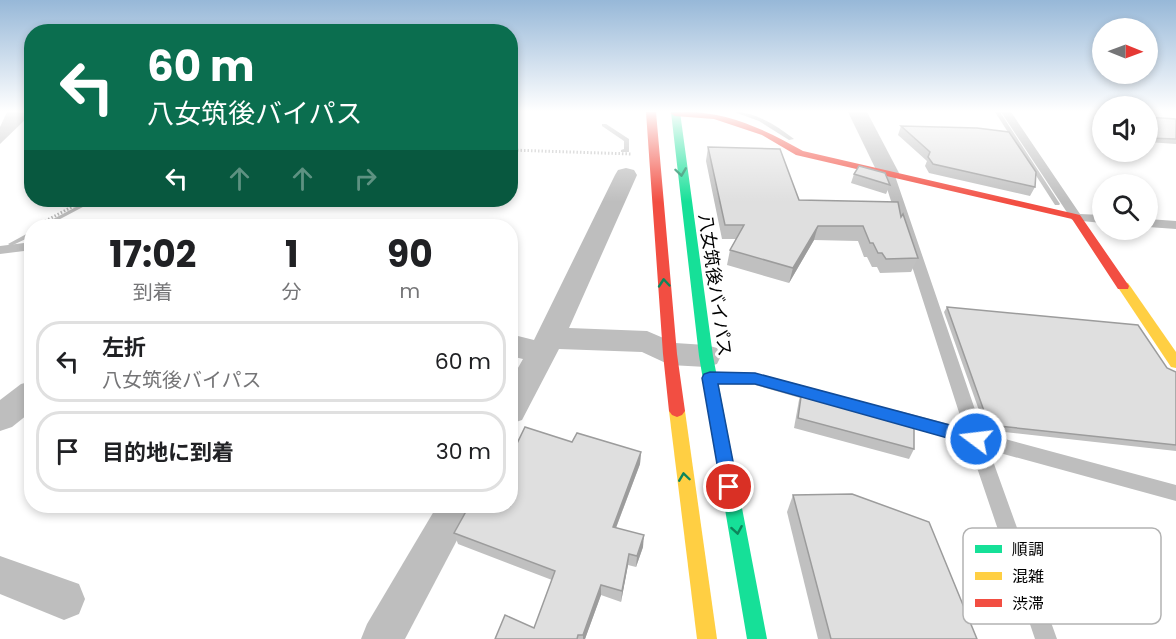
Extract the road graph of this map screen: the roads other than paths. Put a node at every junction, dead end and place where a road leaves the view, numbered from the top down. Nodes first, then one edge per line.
1 (652, 142) edge
2 (679, 142) edge
3 (780, 142) edge
4 (872, 142) edge
5 (1026, 142) edge
6 (631, 164) road end
7 (888, 173) junction
8 (1076, 217) junction
9 (1092, 218) edge
10 (1158, 224) edge
11 (1176, 225) edge
12 (24, 247) edge
13 (0, 250) edge
14 (518, 345) edge
15 (546, 346) junction
16 (670, 354) junction
17 (1176, 363) edge
18 (708, 367) junction
19 (518, 397) edge
20 (24, 399) edge
21 (832, 400) edge
22 (876, 412) edge
23 (0, 418) edge
24 (976, 439) junction
25 (1176, 493) edge
26 (453, 513) edge
27 (1007, 528) edge
28 (0, 575) edge
29 (63, 599) dead end
30 (1041, 624) edge
31 (382, 639) edge
32 (706, 639) edge
33 (757, 639) edge
34 (1046, 639) edge

16 -> 1 main road
2 -> 18 main road, 八女筑後バイパス
3 - 7 main road
4 - 7 street
5 - 8 lane
6 - 15 street
7 - 8 main road
7 - 24 lane
8 - 9 lane
8 - 17 main road
10 - 11 lane
12 - 13 lane
14 - 15 street
15 - 16 street
15 - 19 street
16 - 18 street
32 -> 16 main road
18 - 21 lane
18 -> 33 main road, 八女筑後バイパス
20 - 23 street
22 - 24 lane
24 - 25 lane
24 - 27 lane
26 - 31 street
28 - 29 street
30 - 34 lane

